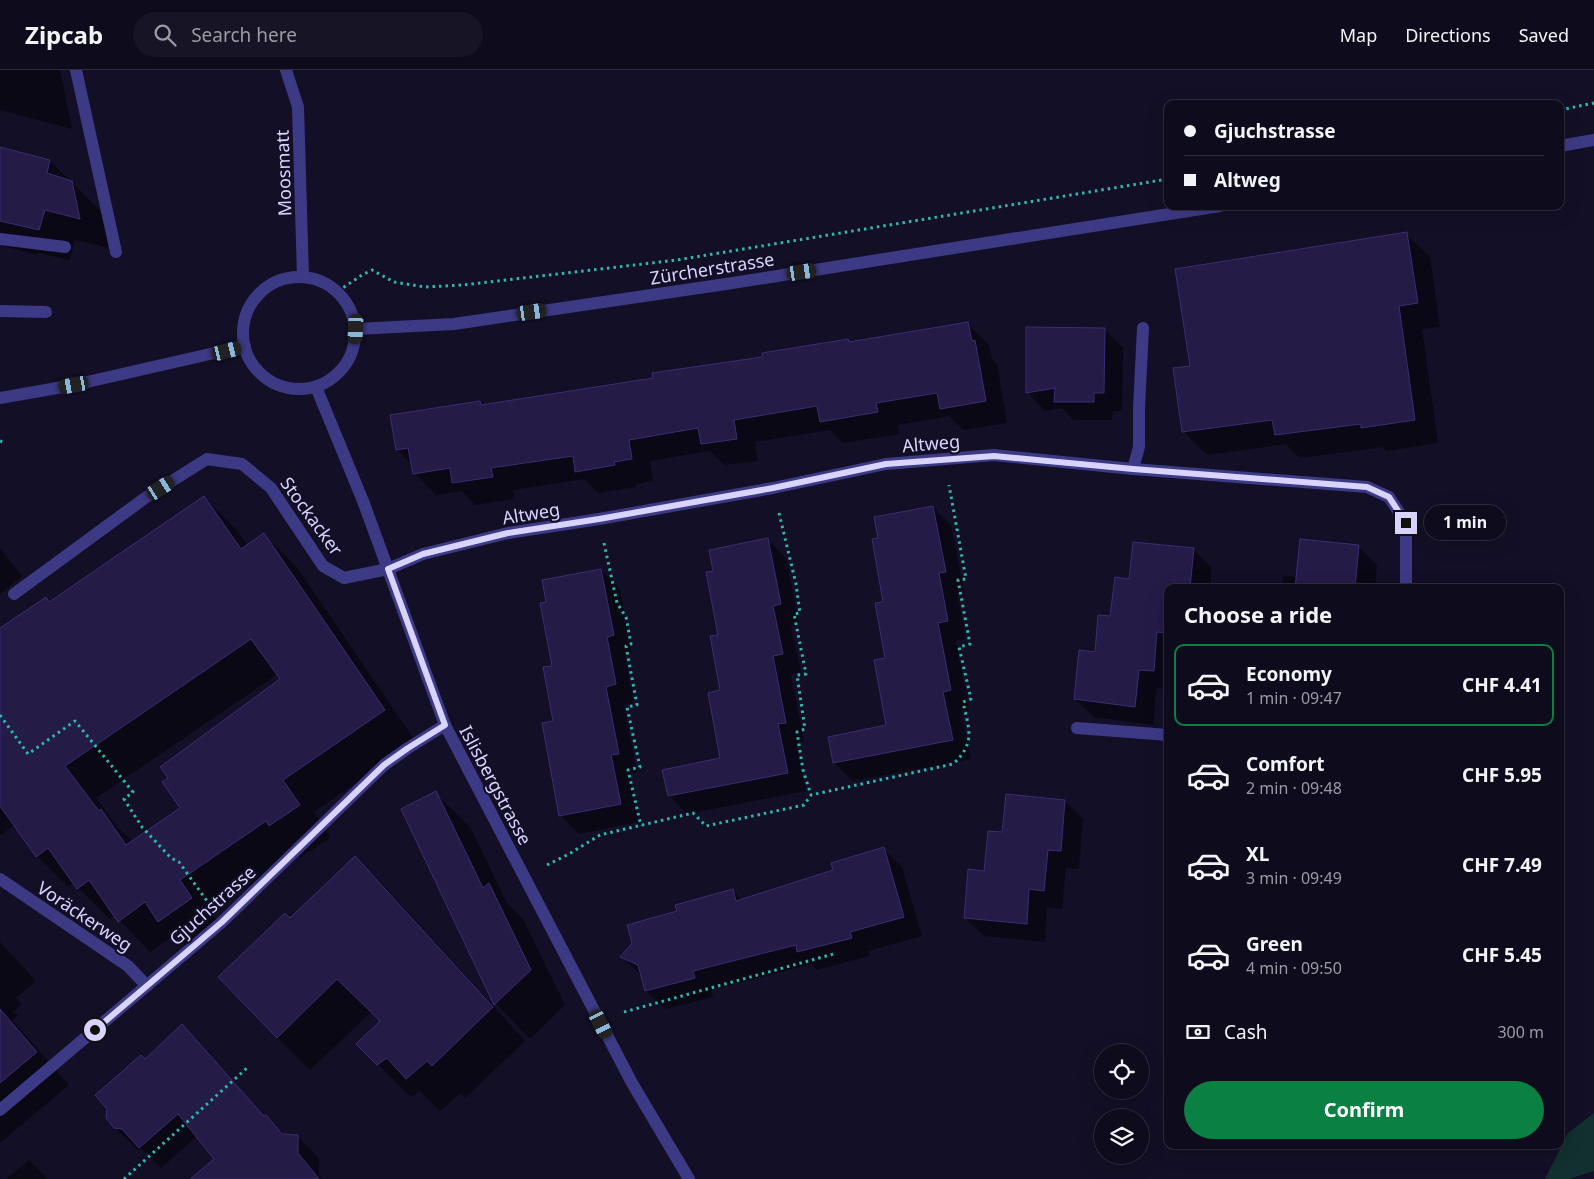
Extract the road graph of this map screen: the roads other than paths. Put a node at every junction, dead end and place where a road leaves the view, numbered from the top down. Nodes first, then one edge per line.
1 (76, 70) edge
2 (286, 70) edge
3 (1594, 140) edge
4 (1564, 145) edge
5 (1195, 210) edge
6 (0, 239) edge
7 (65, 247) dead end
8 (116, 252) dead end
9 (303, 277) junction
10 (0, 311) edge
11 (46, 312) dead end
12 (1143, 328) dead end
13 (356, 329) junction
14 (244, 346) junction
15 (316, 387) junction
16 (0, 398) edge
17 (1133, 469) junction
18 (388, 569) junction
19 (1406, 584) edge
20 (14, 594) dead end
21 (445, 725) junction
22 (1077, 728) dead end
23 (1164, 735) edge
24 (0, 878) edge
25 (147, 986) junction
26 (0, 1110) edge
27 (689, 1179) edge

1 - 8 street
2 - 9 street, Moosmatt
3 - 4 street
5 - 13 street, Zürcherstrasse
6 - 7 street
9 - 13 street
9 - 14 street
10 - 11 street
12 - 17 street
13 - 15 street
14 - 15 street
14 - 16 street
15 - 18 street, Islisbergstrasse
17 - 18 street, Altweg
17 - 19 street, Altweg
18 - 20 street, Stockacker
18 - 21 street, Islisbergstrasse
21 - 25 street, Gjuchstrasse
21 - 27 street, Islisbergstrasse
22 - 23 street
24 - 25 street, Voräckerweg
25 - 26 street, Gjuchstrasse

